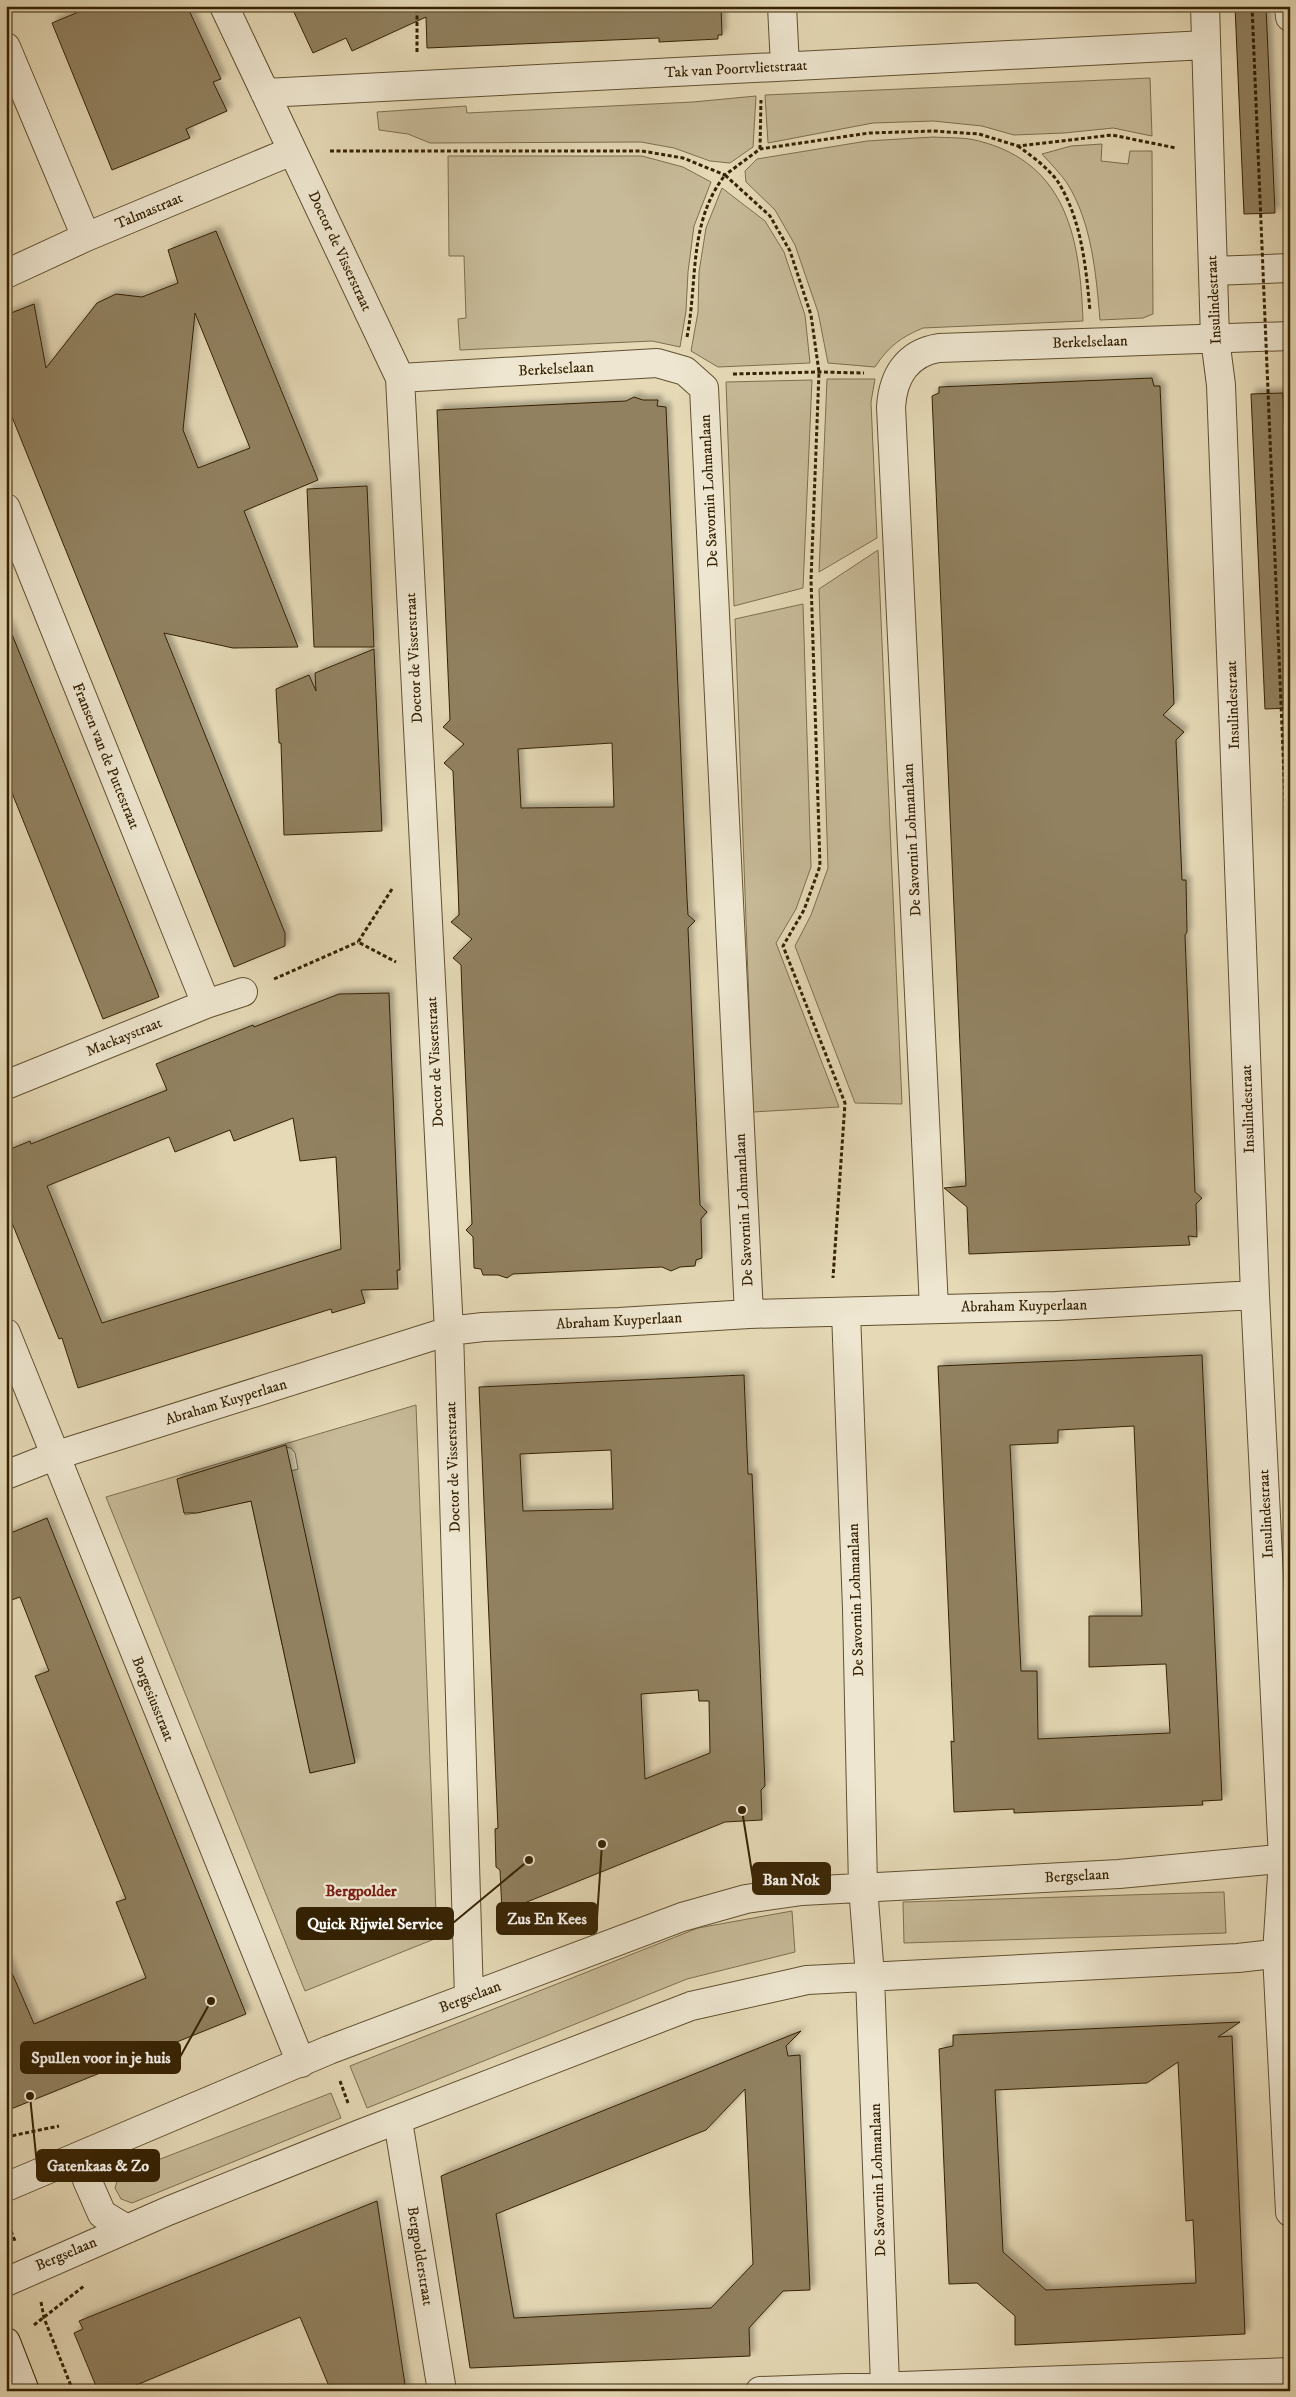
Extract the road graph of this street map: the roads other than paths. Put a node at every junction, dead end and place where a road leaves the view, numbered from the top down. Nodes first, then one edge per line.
1 (224, 6) edge
2 (782, 6) edge
3 (1205, 6) edge
4 (1289, 6) edge
5 (1290, 17) edge
6 (1206, 45) junction
7 (6, 46) edge
8 (773, 67) junction
9 (265, 93) junction
10 (292, 151) junction
11 (86, 237) junction
12 (1290, 268) edge
13 (1213, 271) junction
14 (6, 274) edge
15 (1290, 336) edge
16 (1215, 339) junction
17 (899, 374) joint
18 (400, 378) junction
19 (704, 388) joint
20 (6, 508) edge
21 (243, 992) road end
22 (206, 1004) junction
23 (6, 1085) edge
24 (1255, 1294) junction
25 (934, 1308) junction
26 (846, 1312) junction
27 (749, 1314) junction
28 (449, 1331) junction
29 (6, 1333) edge
30 (54, 1456) junction
31 (6, 1475) edge
32 (1286, 1858) edge
33 (863, 1887) junction
34 (1283, 1953) edge
35 (870, 1976) junction
36 (470, 1997) junction
37 (302, 2063) junction
38 (398, 2121) junction
39 (89, 2152) junction
40 (6, 2187) edge
41 (1290, 2212) edge
42 (127, 2229) junction
43 (6, 2282) edge
44 (6, 2342) edge
45 (1290, 2372) edge
46 (885, 2385) junction
47 (25, 2391) edge
48 (442, 2391) edge
49 (760, 2391) edge

1 - 9 street, Doctor de Visserstraat
2 - 8 street
3 - 6 street, Insulindestraat
4 - 5 street
6 - 8 street, Tak van Poortvlietstraat
6 - 13 street, Insulindestraat
7 - 11 street
8 - 9 street, Tak van Poortvlietstraat
9 - 10 street, Doctor de Visserstraat
10 - 11 street, Talmastraat
10 - 18 street, Doctor de Visserstraat
11 - 14 street, Talmastraat
12 - 13 street
13 - 16 street, Insulindestraat
15 - 16 street, Berkelselaan
16 - 17 street, Berkelselaan
16 - 24 street, Insulindestraat
17 - 25 street, De Savornin Lohmanlaan
18 - 19 street, Berkelselaan
18 - 28 street, Doctor de Visserstraat
19 - 27 street, De Savornin Lohmanlaan
20 - 22 street, Fransen van de Puttestraat
21 - 22 street, Mackaystraat
22 - 23 street, Mackaystraat
24 - 25 street, Abraham Kuyperlaan
24 - 32 street, Insulindestraat
25 - 26 street, Abraham Kuyperlaan
26 - 27 street, Abraham Kuyperlaan
26 - 33 street, De Savornin Lohmanlaan
27 - 28 street, Abraham Kuyperlaan
28 - 30 street, Abraham Kuyperlaan
28 - 36 street, Doctor de Visserstraat
29 - 30 street, Borgesiusstraat
30 - 31 street, Abraham Kuyperlaan
30 - 37 street, Borgesiusstraat
32 - 33 street, Bergselaan
32 - 34 street, Insulindestraat
33 - 35 street
33 - 36 street, Bergselaan
34 - 35 street, Bergselaan
34 - 41 street, Insulindestraat
35 - 38 street, Bergselaan
35 - 46 street, De Savornin Lohmanlaan
36 - 37 street, Bergselaan
37 - 39 street, Bergselaan
38 - 42 street, Bergselaan
38 - 48 street, Bergpolderstraat
39 - 40 street, Bergselaan
39 - 42 street, Bergselaan
42 - 43 street, Bergselaan
44 - 47 street
45 - 46 street
46 - 49 street

